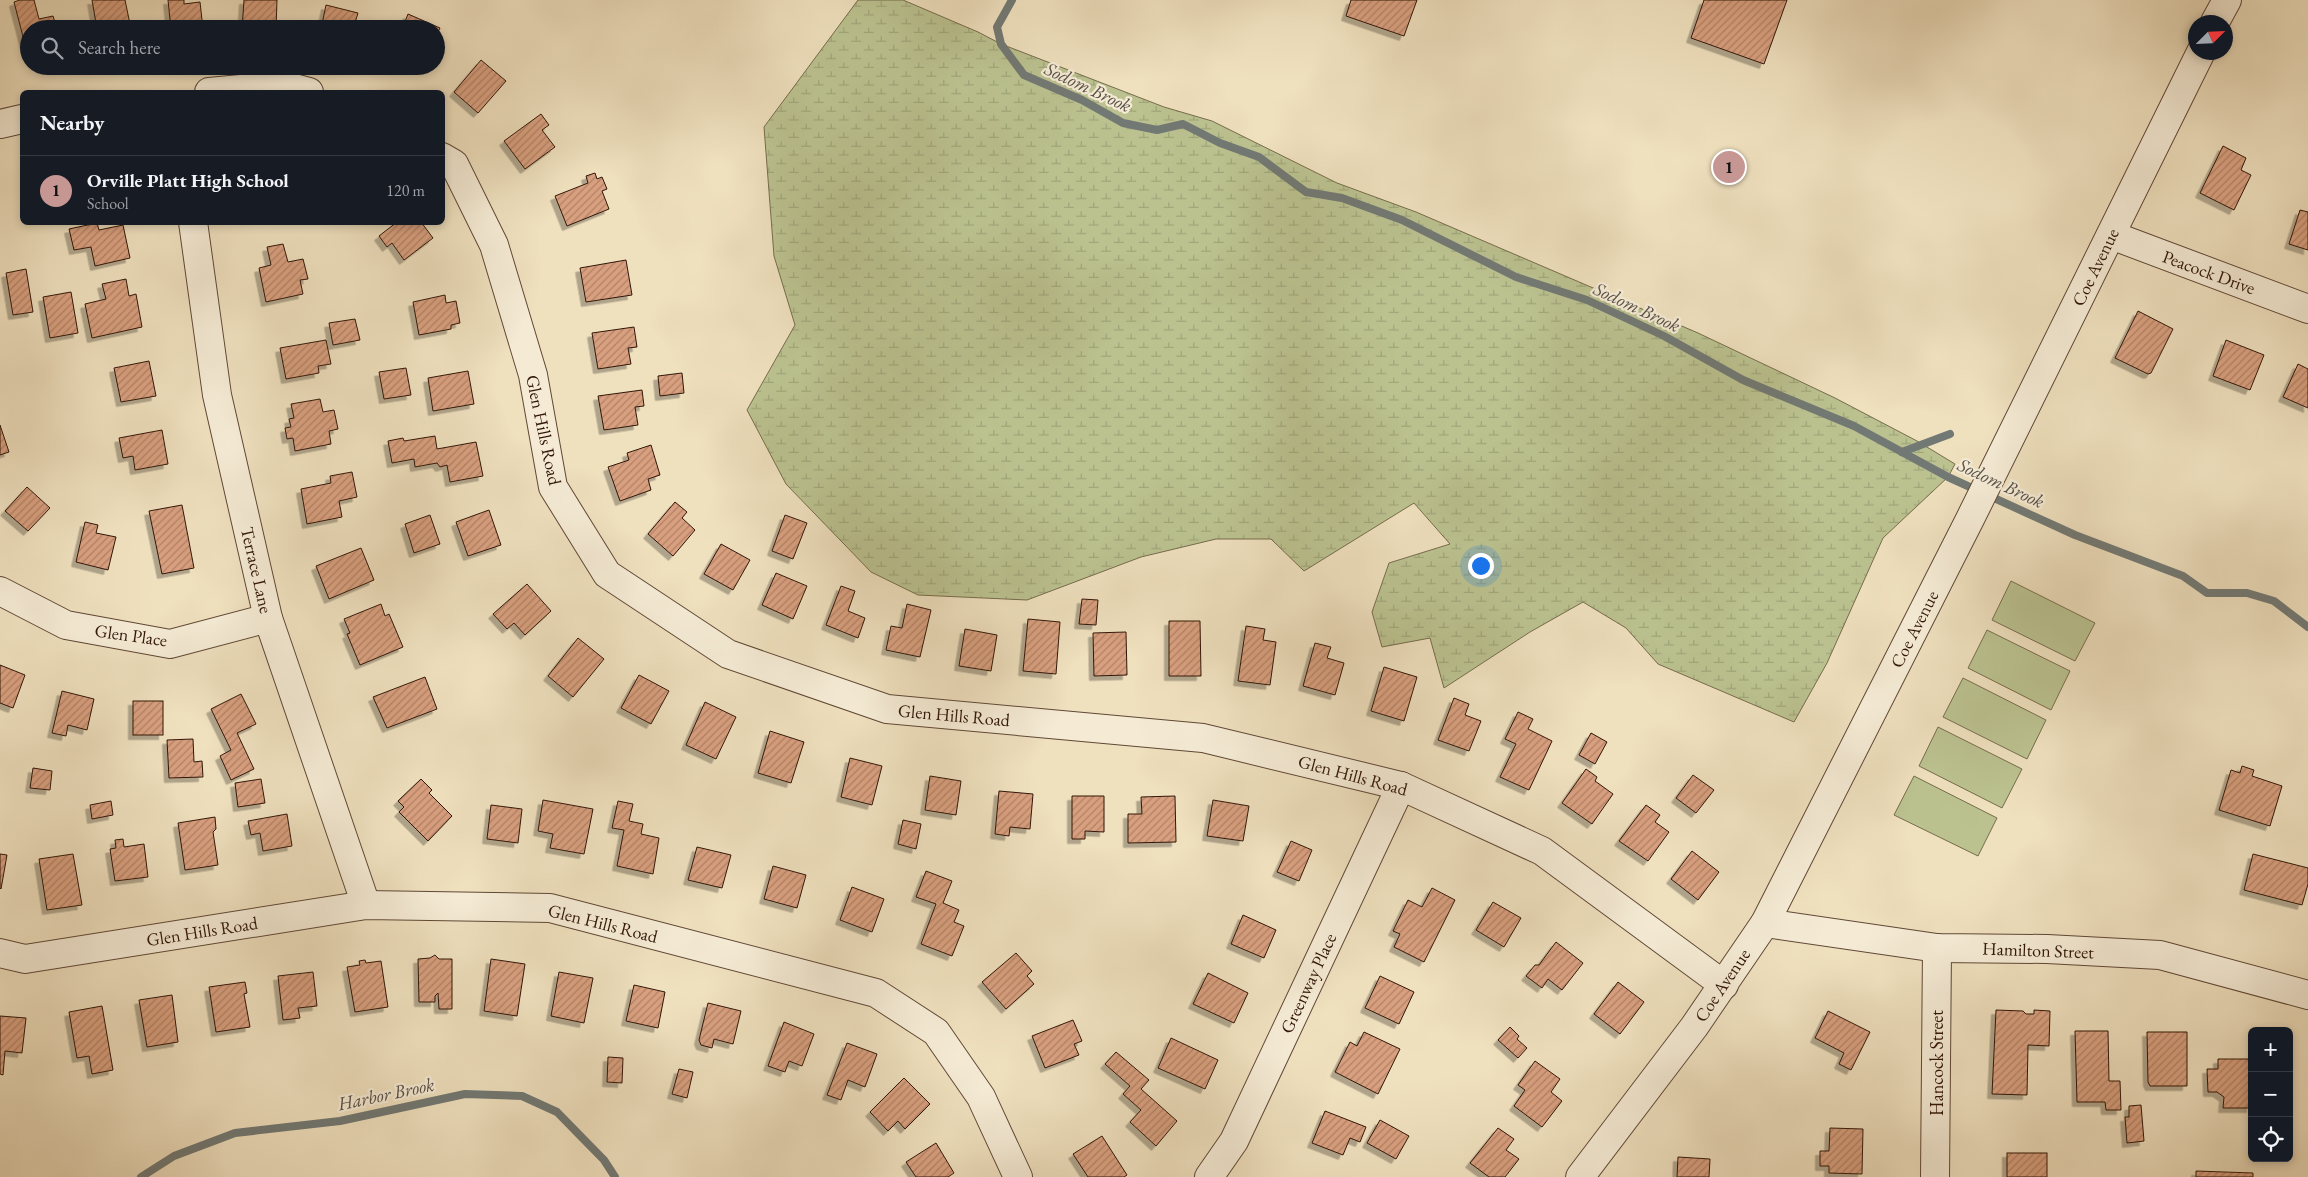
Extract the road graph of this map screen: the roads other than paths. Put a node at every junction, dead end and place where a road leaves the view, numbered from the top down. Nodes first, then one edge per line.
1 (2227, 0) edge
2 (2220, 15) edge
3 (2196, 60) edge
4 (228, 90) edge
5 (302, 90) edge
6 (20, 119) edge
7 (0, 124) edge
8 (445, 159) edge
9 (193, 225) edge
10 (2111, 235) junction
11 (2308, 309) edge
12 (0, 591) edge
13 (268, 618) junction
14 (1401, 786) junction
15 (366, 905) junction
16 (1765, 923) junction
17 (1936, 948) junction
18 (0, 953) edge
19 (1724, 985) junction
20 (2308, 995) edge
21 (1018, 1177) edge
22 (1209, 1177) edge
23 (1580, 1177) edge
24 (1935, 1177) edge

1 - 2 street
3 - 10 street, Coe Avenue
4 - 5 street
6 - 7 street
8 - 14 street, Glen Hills Road
9 - 13 street, Terrace Lane
10 - 11 street, Peacock Drive
10 - 16 street, Coe Avenue
12 - 13 street, Glen Place
13 - 15 street, Terrace Lane
14 - 19 street, Glen Hills Road
14 - 22 street, Greenway Place
15 - 18 street, Glen Hills Road
15 - 21 street, Glen Hills Road
16 - 17 street, Hamilton Street
16 - 19 street, Coe Avenue
17 - 20 street, Hamilton Street
17 - 24 street, Hancock Street
19 - 23 street, Coe Avenue

